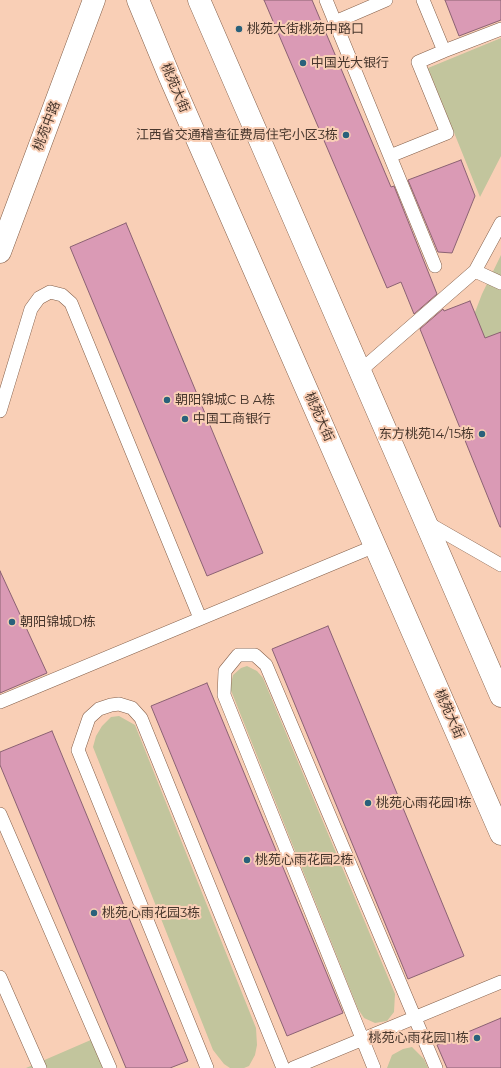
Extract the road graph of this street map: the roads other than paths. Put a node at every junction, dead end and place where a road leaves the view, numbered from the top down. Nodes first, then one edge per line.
1 (94, 0) edge
2 (138, 0) edge
3 (199, 0) edge
4 (326, 0) edge
5 (386, 0) edge
6 (423, 0) edge
7 (335, 22) junction
8 (501, 28) edge
9 (444, 51) junction
10 (390, 156) junction
11 (501, 223) edge
12 (0, 251) edge
13 (435, 266) dead end
14 (475, 271) junction
15 (501, 284) edge
16 (360, 371) junction
17 (0, 411) edge
18 (425, 521) junction
19 (375, 546) junction
20 (501, 565) edge
21 (200, 618) junction
22 (501, 696) edge
23 (0, 702) edge
24 (0, 814) edge
25 (501, 834) edge
26 (0, 977) edge
27 (501, 982) edge
28 (415, 1018) junction
29 (362, 1039) junction
30 (40, 1068) edge
31 (110, 1068) edge
32 (207, 1068) edge
33 (283, 1068) edge
34 (293, 1068) edge
35 (374, 1068) edge
36 (436, 1068) edge

1 - 12 main road, 桃苑中路
2 - 19 main road, 桃苑大街
3 - 16 main road
4 - 7 lane
5 - 7 lane
6 - 9 lane
7 - 10 lane
8 - 9 lane
9 - 10 lane
10 - 13 lane
11 - 14 lane
14 - 15 lane
14 - 16 lane
16 - 18 main road
17 - 21 lane
18 - 20 lane
18 - 22 main road
19 - 21 lane
19 - 25 main road, 桃苑大街
21 - 23 lane
24 - 31 lane
26 - 30 lane
27 - 28 lane
28 - 29 lane
28 - 29 lane
28 - 36 lane
29 - 34 lane
29 - 35 lane
32 - 33 lane

